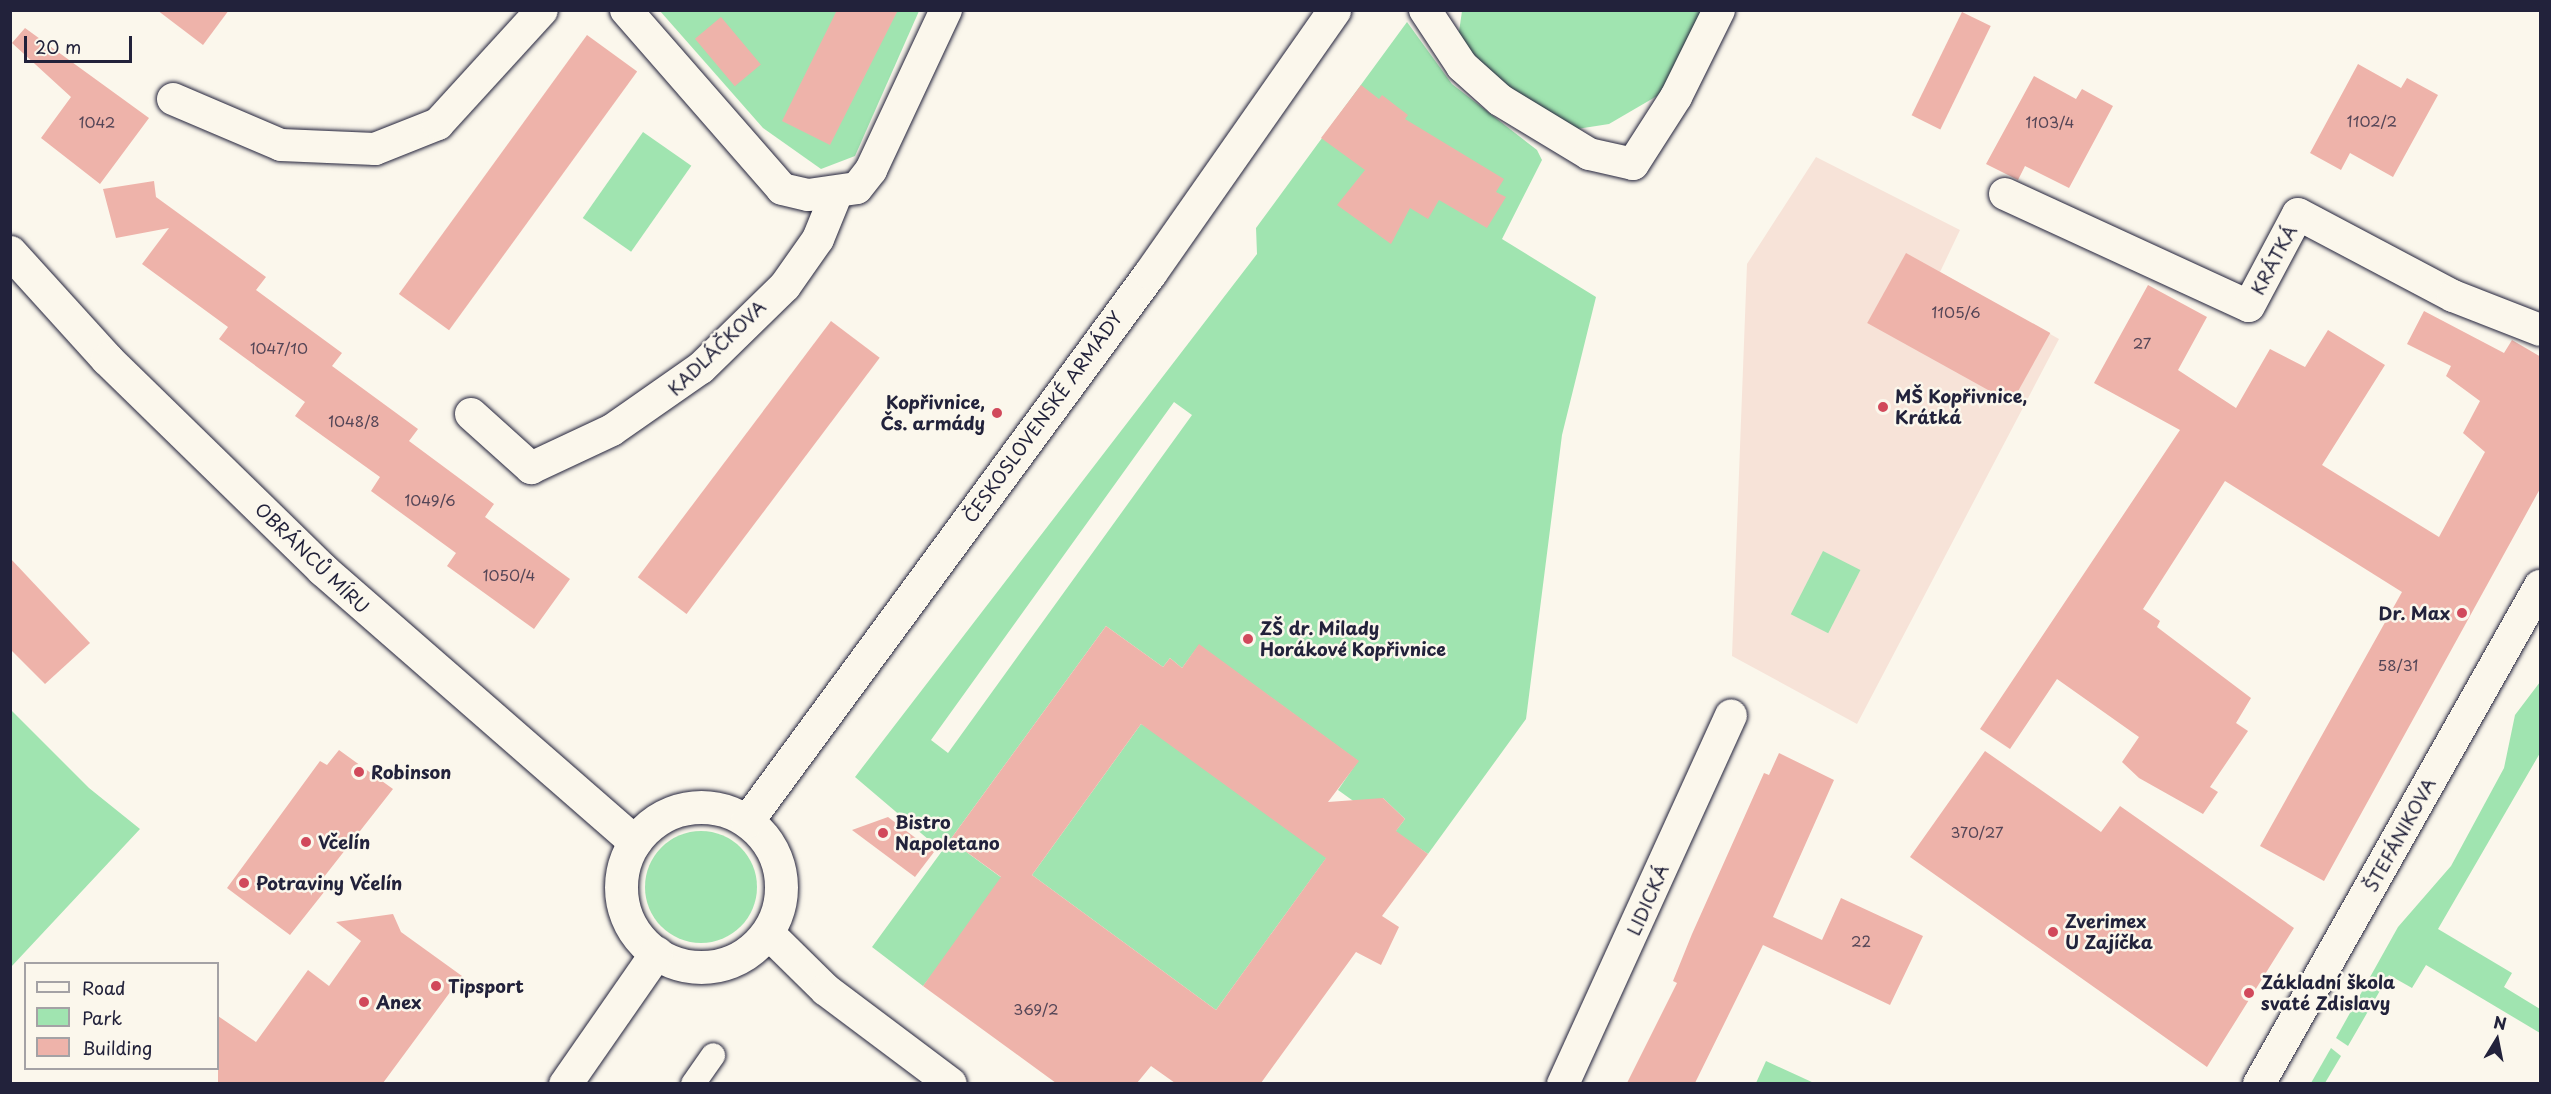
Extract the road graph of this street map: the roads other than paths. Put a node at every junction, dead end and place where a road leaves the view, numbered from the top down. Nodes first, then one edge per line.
1 (542, 10) edge
2 (626, 10) edge
3 (946, 10) edge
4 (1334, 10) edge
5 (1425, 10) edge
6 (1719, 10) edge
7 (173, 99) dead end
8 (2005, 194) dead end
9 (836, 195) junction
10 (10, 252) edge
11 (2541, 330) edge
12 (471, 414) dead end
13 (2541, 586) edge
14 (1731, 715) dead end
15 (747, 821) junction
16 (635, 842) junction
17 (768, 933) junction
18 (656, 953) junction
19 (713, 1055) dead end
20 (565, 1083) edge
21 (693, 1083) edge
22 (951, 1083) edge
23 (1563, 1083) edge
24 (2259, 1083) edge

1 - 7 street
2 - 9 street
3 - 9 street
4 - 15 main road, ČESKOSLOVENSKÉ ARMÁDY
5 - 6 street
8 - 11 street, KRÁTKÁ
9 - 12 street, KADLÁČKOVA
10 - 16 main road, OBRÁNCŮ MÍRU
13 - 24 street, ŠTEFÁNIKOVA
14 - 23 street, LIDICKÁ
15 - 16 main road
15 - 17 main road
16 - 18 main road
17 - 18 main road
17 - 22 street
18 - 20 main road
19 - 21 street

